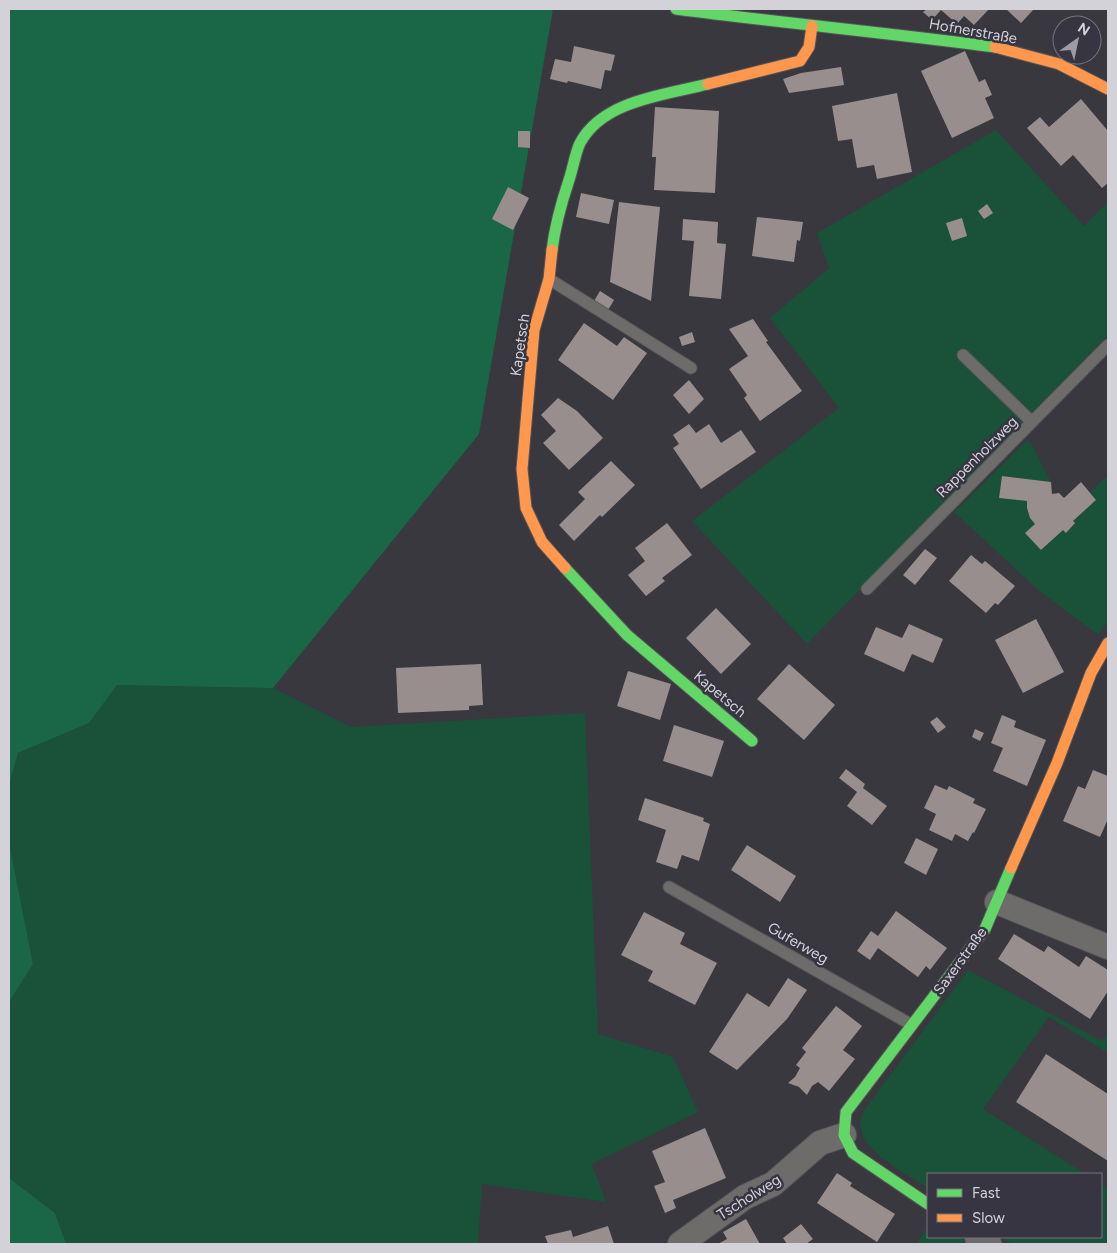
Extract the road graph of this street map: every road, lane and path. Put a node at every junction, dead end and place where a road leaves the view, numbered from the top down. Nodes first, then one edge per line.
1 (676, 9) edge
2 (799, 19) edge
3 (1108, 89) edge
4 (549, 279) junction
5 (1108, 345) edge
6 (963, 355) dead end
7 (691, 368) dead end
8 (1032, 422) junction
9 (867, 589) dead end
10 (1108, 643) edge
11 (752, 741) dead end
12 (669, 887) dead end
13 (997, 902) junction
14 (1108, 947) edge
15 (912, 1026) junction
16 (844, 1136) junction
17 (927, 1203) edge
18 (680, 1244) edge

1 - 2 street, Hofnerstraße
2 - 3 street, Hofnerstraße
2 - 4 street, Kapetsch
4 - 7 lane
4 - 11 street, Kapetsch
5 - 8 lane, Rappenholzweg
6 - 8 lane
8 - 9 lane, Rappenholzweg
10 - 13 street, Saxerstraße
12 - 15 lane, Guferweg
13 - 14 street
13 - 15 street, Saxerstraße
15 - 16 street, Saxerstraße
16 - 17 street
16 - 18 street, Tscholweg

